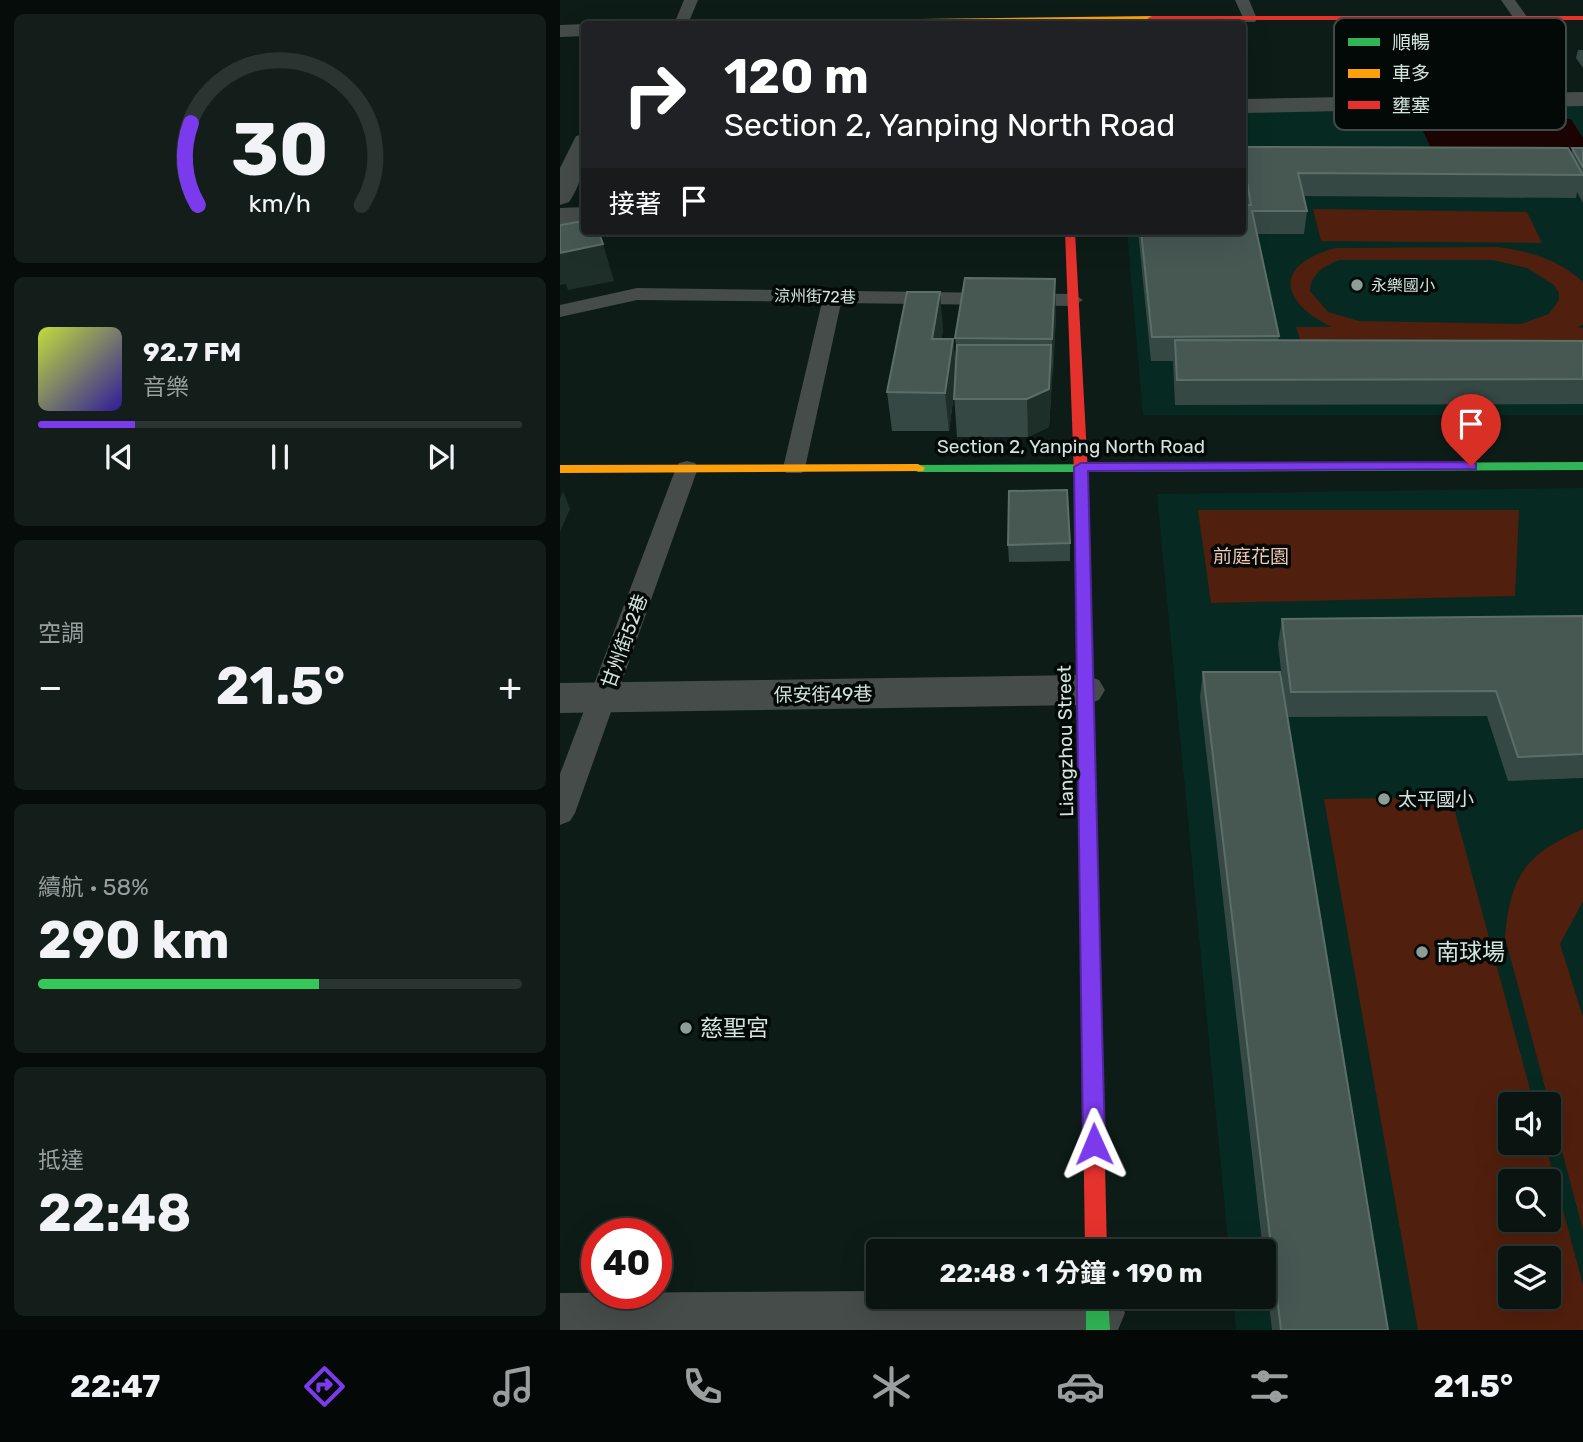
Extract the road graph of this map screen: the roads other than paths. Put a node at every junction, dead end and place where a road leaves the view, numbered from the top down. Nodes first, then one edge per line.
1 (691, 0) edge
2 (1068, 0) edge
3 (1242, 0) edge
4 (1508, 0) edge
5 (1520, 17) junction
6 (1334, 18) edge
7 (1385, 18) edge
8 (1583, 18) edge
9 (1250, 19) junction
10 (682, 21) edge
11 (1066, 21) edge
12 (581, 30) edge
13 (560, 31) edge
14 (1334, 104) edge
15 (1246, 106) edge
16 (581, 128) edge
17 (560, 130) edge
18 (581, 148) edge
19 (560, 197) edge
20 (581, 215) edge
21 (560, 216) edge
22 (1070, 235) edge
23 (833, 297) junction
24 (1073, 300) junction
25 (560, 311) edge
26 (1583, 466) edge
27 (1081, 467) junction
28 (687, 468) junction
29 (794, 468) junction
30 (560, 469) edge
31 (1085, 690) junction
32 (560, 698) edge
33 (604, 698) junction
34 (560, 813) edge
35 (1096, 1239) edge
36 (1097, 1313) edge
37 (560, 1322) edge

1 - 10 lane
2 - 11 street
3 - 9 lane
4 - 5 lane
5 - 7 street
5 - 8 street
6 - 9 street
9 - 11 street
12 - 13 street
14 - 15 street
16 - 17 street
18 - 19 street
20 - 21 street
22 - 24 street, Liangzhou Street
23 - 24 lane, 涼州街72巷
23 - 25 lane, 涼州街72巷
23 - 29 lane
24 - 27 street, Liangzhou Street
26 - 27 street, Section 2, Yanping North Road
27 - 29 street, Section 2, Yanping North Road
27 - 31 street, Liangzhou Street
28 - 29 street, Section 2, Yanping North Road
28 - 30 street, Section 2, Yanping North Road
28 - 33 lane, 甘州街52巷
31 - 33 street, 保安街49巷
31 - 35 street, Liangzhou Street
32 - 33 street, 保安街49巷
33 - 34 lane, 甘州街52巷
36 - 37 street

